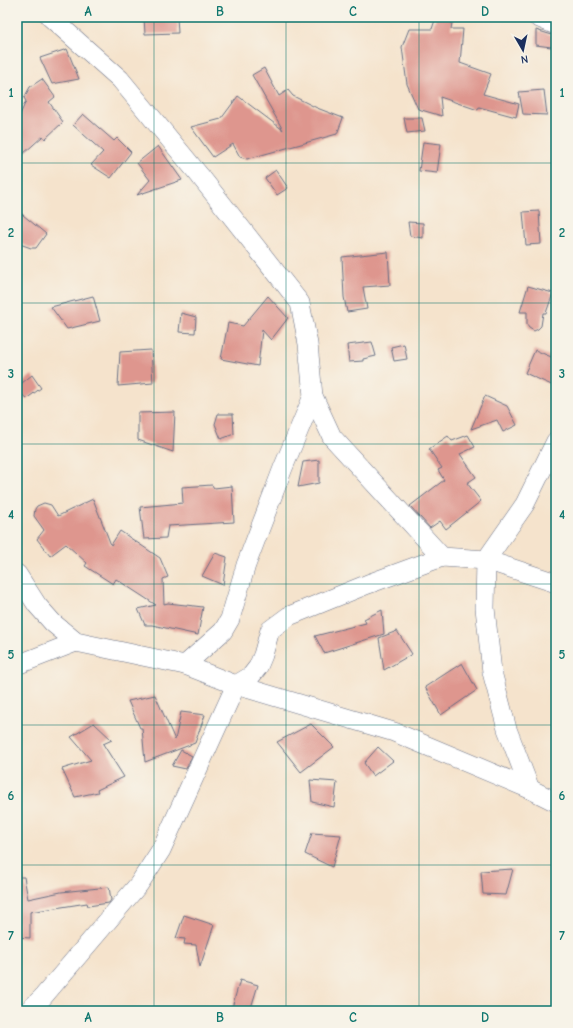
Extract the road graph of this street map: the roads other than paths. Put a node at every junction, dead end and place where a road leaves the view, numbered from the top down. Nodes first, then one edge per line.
1 (50, 17) edge
2 (536, 17) edge
3 (556, 25) edge
4 (313, 396) junction
5 (556, 441) edge
6 (442, 557) junction
7 (486, 560) junction
8 (17, 574) edge
9 (556, 582) edge
10 (76, 642) junction
11 (17, 665) edge
12 (185, 665) junction
13 (236, 685) junction
14 (530, 789) junction
15 (556, 802) edge
16 (28, 1011) edge

1 - 4 street
2 - 3 street
4 - 6 street
4 - 12 street
5 - 7 street
6 - 7 street
6 - 13 street
7 - 9 street
7 - 14 street
8 - 10 street
10 - 11 street
10 - 12 street
12 - 13 street
13 - 14 street
13 - 16 street
14 - 15 street

